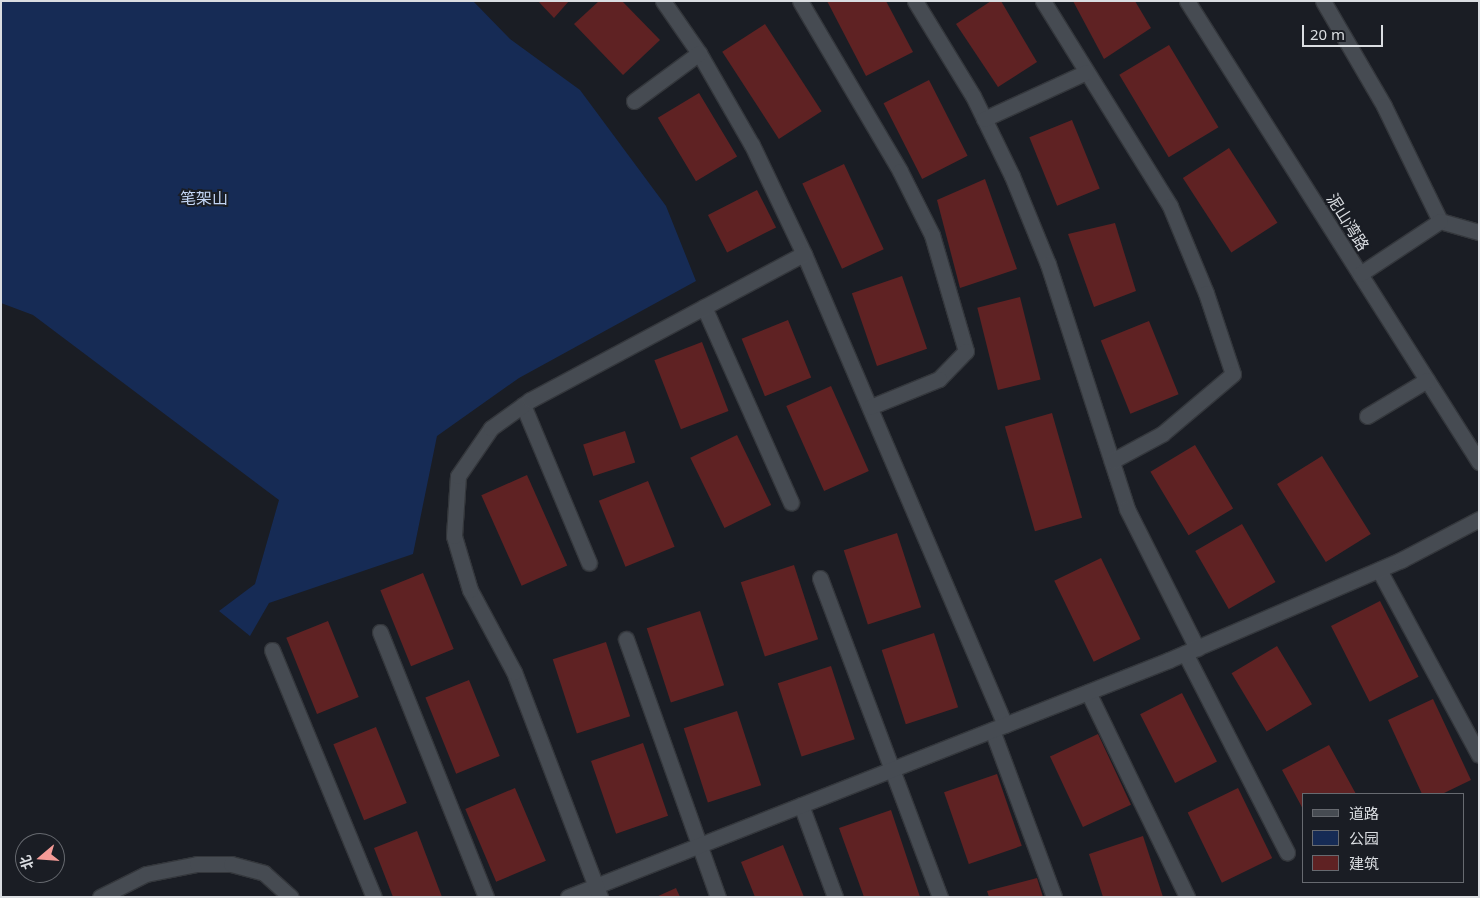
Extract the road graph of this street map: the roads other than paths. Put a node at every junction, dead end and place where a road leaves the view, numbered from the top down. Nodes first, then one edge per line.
1 (663, 1) edge
2 (800, 1) edge
3 (914, 1) edge
4 (1043, 1) edge
5 (1187, 1) edge
6 (1323, 1) edge
7 (700, 53) junction
8 (1086, 72) junction
9 (634, 100) dead end
10 (984, 118) junction
11 (1440, 221) junction
12 (1479, 232) edge
13 (804, 254) junction
14 (1360, 274) junction
15 (704, 307) junction
16 (1427, 380) junction
17 (523, 405) junction
18 (870, 407) junction
19 (1368, 416) dead end
20 (1112, 461) junction
21 (1479, 462) edge
22 (791, 502) dead end
23 (1479, 519) edge
24 (589, 563) dead end
25 (1379, 570) junction
26 (820, 578) dead end
27 (380, 632) dead end
28 (626, 638) dead end
29 (272, 650) dead end
30 (1191, 651) junction
31 (1088, 692) junction
32 (998, 727) junction
33 (1479, 755) edge
34 (893, 769) junction
35 (801, 805) junction
36 (699, 845) junction
37 (1286, 852) dead end
38 (598, 891) edge
39 (100, 897) edge
40 (291, 897) edge
41 (374, 897) edge
42 (486, 897) edge
43 (568, 897) edge
44 (718, 897) edge
45 (835, 897) edge
46 (940, 897) edge
47 (1054, 897) edge
48 (1187, 897) edge

1 - 7 street
2 - 18 street
3 - 10 street
4 - 8 street
5 - 14 street, 泥山湾路
6 - 11 street
7 - 9 street
7 - 13 street
8 - 10 street
8 - 20 street
10 - 20 street
11 - 12 street
11 - 14 street
13 - 15 street
13 - 18 street
14 - 16 street, 泥山湾路
15 - 17 street
15 - 22 street
16 - 19 street
16 - 21 street, 泥山湾路
17 - 24 street
17 - 38 street
18 - 32 street
20 - 30 street
23 - 25 street
25 - 30 street
25 - 33 street
26 - 34 street
27 - 42 street
28 - 36 street
29 - 41 street
30 - 31 street
30 - 37 street
31 - 32 street
31 - 48 street
32 - 34 street
32 - 47 street
34 - 35 street
34 - 46 street
35 - 36 street
35 - 45 street
36 - 38 street
36 - 44 street
38 - 43 street
39 - 40 street

